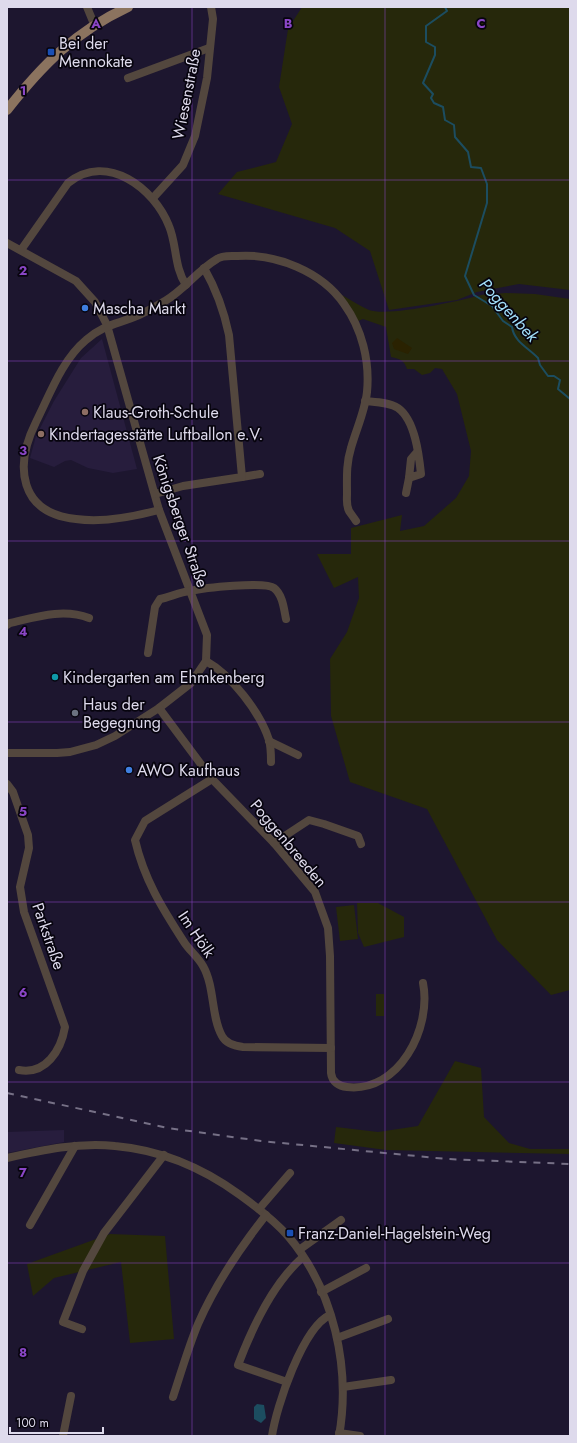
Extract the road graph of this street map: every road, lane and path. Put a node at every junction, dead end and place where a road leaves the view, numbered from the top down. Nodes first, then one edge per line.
1 (87, 7) edge
2 (128, 7) edge
3 (211, 7) edge
4 (94, 24) junction
5 (209, 48) junction
6 (128, 78) dead end
7 (7, 110) edge
8 (153, 198) junction
9 (7, 243) edge
10 (21, 250) junction
11 (204, 268) junction
12 (186, 285) junction
13 (107, 325) junction
14 (365, 401) junction
15 (417, 452) junction
16 (260, 474) dead end
17 (242, 477) junction
18 (409, 478) junction
19 (406, 493) dead end
20 (155, 494) junction
21 (159, 510) junction
22 (356, 521) dead end
23 (189, 591) junction
24 (89, 618) dead end
25 (286, 620) dead end
26 (7, 626) edge
27 (148, 653) dead end
28 (206, 661) junction
29 (159, 708) junction
30 (269, 741) junction
31 (7, 753) edge
32 (298, 755) dead end
33 (271, 762) dead end
34 (212, 779) junction
35 (7, 784) edge
36 (274, 843) junction
37 (361, 844) dead end
38 (423, 983) dead end
39 (331, 1048) junction
40 (19, 1070) dead end
41 (75, 1146) junction
42 (164, 1155) junction
43 (7, 1158) edge
44 (290, 1172) dead end
45 (259, 1209) junction
46 (266, 1215) junction
47 (341, 1220) dead end
48 (30, 1225) dead end
49 (301, 1253) junction
50 (366, 1268) dead end
51 (321, 1292) junction
52 (330, 1315) junction
53 (388, 1319) dead end
54 (82, 1329) dead end
55 (337, 1338) junction
56 (392, 1380) dead end
57 (287, 1382) junction
58 (343, 1387) junction
59 (71, 1396) dead end
60 (173, 1397) dead end
61 (339, 1434) edge
62 (63, 1436) edge
63 (272, 1436) edge
64 (360, 1436) edge

1 - 4 street
2 - 4 main road
3 - 5 street, Wiesenstraße
4 - 7 main road
5 - 6 street
5 - 8 street, Wiesenstraße
8 - 10 street
8 - 12 street
9 - 10 street, Königsberger Straße
10 - 13 street, Königsberger Straße
11 - 12 street
11 - 14 street
11 - 17 street
12 - 13 street
13 - 20 street, Königsberger Straße
13 - 21 street
14 - 15 street
14 - 22 street
15 - 18 street
15 - 18 street
16 - 17 street
17 - 20 street
18 - 19 street
20 - 21 street, Königsberger Straße
21 - 23 street, Königsberger Straße
23 - 25 street
23 - 27 street
23 - 28 street, Königsberger Straße
24 - 26 street
28 - 29 street
28 - 30 street
29 - 31 street
29 - 34 street, Poggenbreeden
30 - 32 street
30 - 33 street
34 - 36 street, Poggenbreeden
34 - 39 street, Im Hölk
35 - 40 street, Parkstraße
36 - 37 street
36 - 39 street, Poggenbreeden
38 - 39 street, Poggenbreeden
41 - 42 street
41 - 43 street
41 - 48 street
42 - 45 street
42 - 54 street
44 - 45 street
45 - 46 street
46 - 49 street
46 - 60 street
47 - 49 street
49 - 51 street
49 - 57 street
50 - 51 street
51 - 52 street
52 - 55 street
52 - 57 street
53 - 55 street
55 - 58 street
56 - 58 street
57 - 63 street
58 - 61 street
59 - 62 street
61 - 64 street

